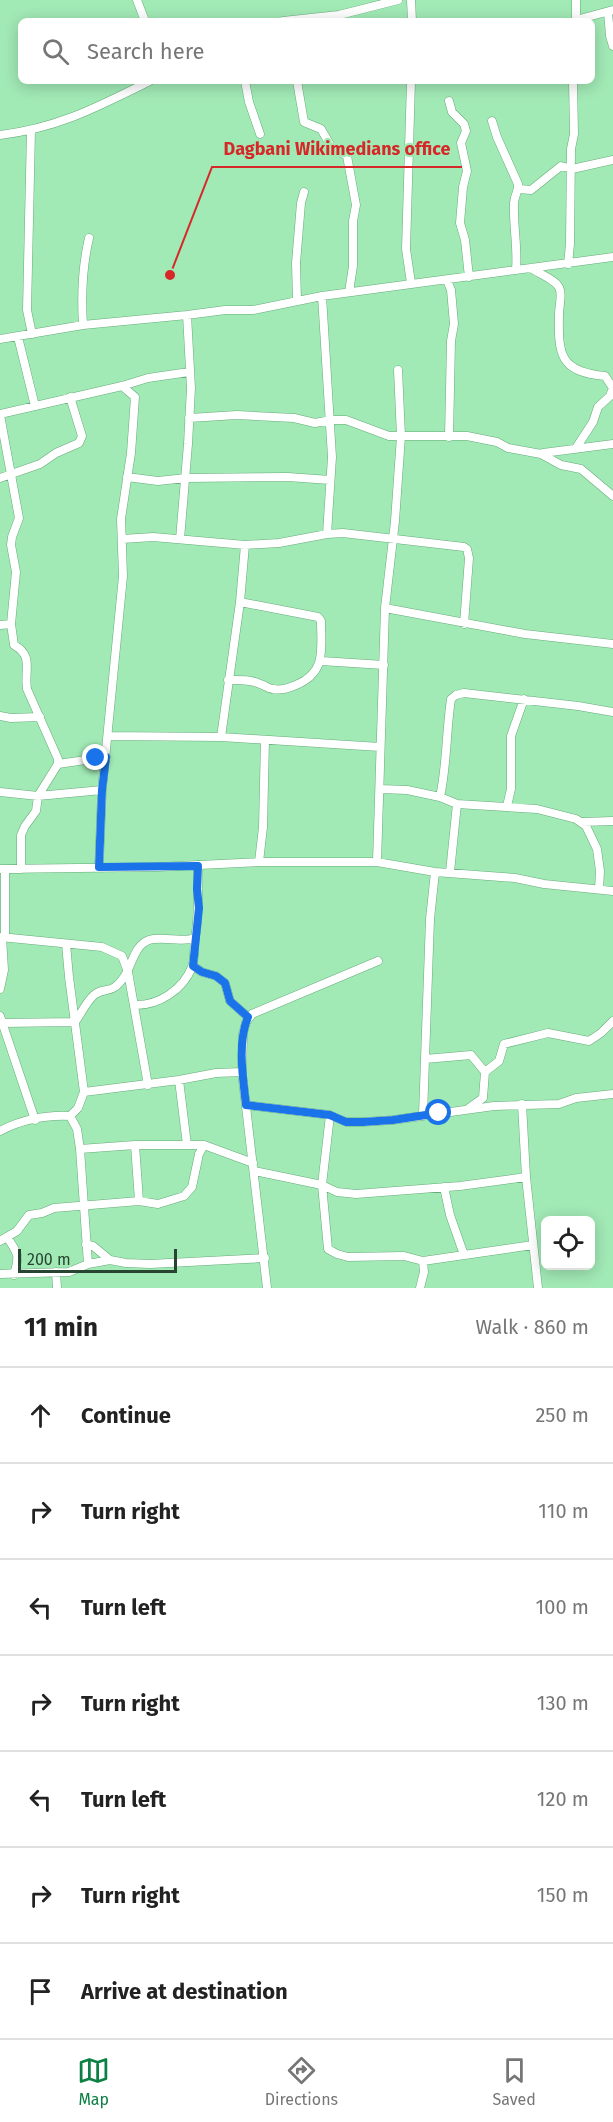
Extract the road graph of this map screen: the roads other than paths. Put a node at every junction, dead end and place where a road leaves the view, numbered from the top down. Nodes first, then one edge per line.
1 (137, 0) edge
2 (398, 0) edge
3 (411, 0) edge
4 (576, 0) edge
5 (610, 11) edge
6 (144, 18) edge
7 (322, 18) edge
8 (412, 18) edge
9 (576, 18) edge
10 (586, 18) edge
11 (613, 46) edge
12 (144, 84) edge
13 (246, 84) edge
14 (298, 84) edge
15 (411, 84) edge
16 (573, 84) edge
17 (449, 101) dead end
18 (492, 121) dead end
19 (31, 130) junction
20 (260, 134) dead end
21 (0, 135) edge
22 (613, 160) edge
23 (572, 169) junction
24 (519, 189) junction
25 (304, 192) dead end
26 (89, 238) dead end
27 (613, 257) edge
28 (568, 264) junction
29 (531, 268) junction
30 (516, 270) junction
31 (469, 277) junction
32 (447, 280) junction
33 (411, 283) junction
34 (349, 292) junction
35 (322, 296) junction
36 (297, 301) junction
37 (187, 315) junction
38 (82, 325) junction
39 (32, 334) junction
40 (18, 337) junction
41 (0, 339) edge
42 (398, 370) dead end
43 (189, 372) junction
44 (122, 386) junction
45 (70, 397) junction
46 (36, 406) junction
47 (0, 415) edge
48 (189, 418) junction
49 (331, 420) junction
50 (401, 436) junction
51 (449, 437) junction
52 (613, 444) edge
53 (576, 448) junction
54 (541, 453) junction
55 (10, 474) junction
56 (127, 477) junction
57 (0, 478) edge
58 (186, 478) junction
59 (330, 480) junction
60 (613, 496) edge
61 (327, 534) junction
62 (122, 539) junction
63 (180, 539) junction
64 (393, 539) junction
65 (245, 545) junction
66 (240, 602) junction
67 (385, 608) junction
68 (0, 624) edge
69 (11, 624) junction
70 (464, 624) junction
71 (613, 644) edge
72 (321, 661) junction
73 (384, 665) junction
74 (228, 680) junction
75 (524, 699) junction
76 (613, 712) edge
77 (0, 716) edge
78 (40, 717) junction
79 (108, 736) junction
80 (221, 737) junction
81 (265, 740) junction
82 (380, 747) junction
83 (106, 757) junction
84 (58, 764) junction
85 (380, 789) junction
86 (102, 790) junction
87 (0, 792) edge
88 (38, 796) junction
89 (440, 797) junction
90 (458, 804) junction
91 (507, 806) junction
92 (613, 821) edge
93 (582, 822) junction
94 (259, 862) junction
95 (377, 862) junction
96 (198, 866) junction
97 (99, 867) junction
98 (21, 868) junction
99 (2, 869) edge
100 (435, 872) junction
101 (450, 872) junction
102 (599, 889) junction
103 (613, 891) edge
104 (2, 937) edge
105 (195, 938) junction
106 (66, 944) junction
107 (378, 961) dead end
108 (193, 966) junction
109 (128, 972) junction
110 (0, 990) edge
111 (134, 1005) junction
112 (248, 1017) junction
113 (1, 1019) edge
114 (75, 1022) junction
115 (613, 1022) edge
116 (425, 1059) junction
117 (242, 1072) junction
118 (485, 1072) junction
119 (179, 1080) junction
120 (148, 1085) junction
121 (84, 1092) junction
122 (613, 1094) edge
123 (522, 1104) junction
124 (246, 1105) junction
125 (465, 1110) junction
126 (330, 1115) junction
127 (423, 1115) junction
128 (70, 1116) junction
129 (34, 1120) junction
130 (0, 1131) edge
131 (135, 1145) junction
132 (187, 1145) junction
133 (204, 1145) junction
134 (80, 1149) junction
135 (253, 1167) junction
136 (526, 1177) junction
137 (322, 1185) junction
138 (444, 1187) junction
139 (139, 1201) junction
140 (85, 1206) junction
141 (4, 1239) edge
142 (86, 1244) junction
143 (533, 1245) junction
144 (464, 1255) junction
145 (265, 1257) junction
146 (110, 1260) junction
147 (423, 1261) junction
148 (88, 1264) junction
149 (56, 1272) junction
150 (0, 1274) edge
151 (14, 1275) junction
152 (57, 1288) edge
153 (267, 1288) edge
154 (420, 1288) edge
155 (538, 1288) edge

1 - 6 street
2 - 7 street
3 - 8 street
4 - 9 street
5 - 10 street
5 - 11 street
12 - 19 street
13 - 20 street
14 - 34 street
15 - 33 street
16 - 23 street
17 - 31 street
18 - 24 street
19 - 21 street
19 - 39 street
22 - 23 street
23 - 24 street
23 - 28 street
24 - 30 street
25 - 36 street
26 - 38 street
27 - 28 street
28 - 29 street
29 - 30 street
29 - 53 street
30 - 31 street
31 - 32 street
32 - 33 street
32 - 51 street
33 - 34 street
34 - 35 street
35 - 36 street
35 - 49 street
36 - 37 street
37 - 38 street
37 - 43 street
38 - 39 street
39 - 40 street
40 - 41 street
40 - 46 street
42 - 50 street
43 - 44 street
43 - 48 street
44 - 45 street
44 - 56 street
45 - 46 street
45 - 55 street
46 - 47 street
47 - 55 street
48 - 49 street
48 - 58 street
49 - 50 street
49 - 59 street
50 - 51 street
50 - 64 street
51 - 54 street
52 - 53 street
53 - 54 street
54 - 60 street
55 - 57 street
55 - 69 street
56 - 58 street
56 - 62 street
58 - 59 street
58 - 63 street
59 - 61 street
61 - 64 street
61 - 65 street
62 - 63 street
62 - 79 street
63 - 65 street
64 - 67 street
64 - 70 street
65 - 66 street
66 - 72 street
66 - 74 street
67 - 70 street
67 - 73 street
68 - 69 street
69 - 78 street
70 - 71 street
72 - 73 street
72 - 74 street
73 - 82 street
74 - 80 street
75 - 76 street
75 - 89 street
75 - 91 street
77 - 78 street
78 - 84 street
79 - 80 street
79 - 83 street
80 - 81 street
81 - 82 street
81 - 94 street
82 - 85 street
83 - 84 street
83 - 86 street
84 - 88 street
85 - 89 street
85 - 95 street
86 - 88 street
86 - 97 street
87 - 88 street
88 - 98 street
89 - 90 street
90 - 91 street
90 - 101 street
91 - 93 street
92 - 93 street
93 - 102 street
94 - 95 street
94 - 96 street
95 - 100 street
96 - 97 street
96 - 105 street
97 - 98 street
98 - 99 street
99 - 104 street
100 - 101 street
100 - 116 street
101 - 102 street
102 - 103 street
104 - 106 street
104 - 110 street
105 - 108 street
105 - 109 street
106 - 109 street
106 - 114 street
107 - 112 street
108 - 111 street
108 - 112 street
109 - 111 street
109 - 114 street
111 - 120 street
112 - 117 street
113 - 114 street
113 - 129 street
114 - 121 street
115 - 118 street
116 - 118 street
116 - 127 street
117 - 119 street
117 - 124 street
118 - 125 street
119 - 120 street
119 - 132 street
120 - 121 street
121 - 128 street
122 - 123 street
123 - 125 street
123 - 136 street
124 - 126 street
124 - 135 street
125 - 127 street
126 - 127 street
126 - 137 street
128 - 129 street
128 - 134 street
129 - 130 street
131 - 132 street
131 - 134 street
131 - 139 street
132 - 133 street
133 - 135 street
133 - 139 street
134 - 140 street
135 - 137 street
135 - 145 street
136 - 138 street
136 - 143 street
137 - 138 street
137 - 147 street
138 - 144 street
139 - 140 street
140 - 141 street
140 - 142 street
141 - 151 street
142 - 146 street
142 - 148 street
143 - 144 street
143 - 155 street
144 - 147 street
145 - 146 street
145 - 153 street
146 - 148 street
147 - 154 street
148 - 149 street
149 - 151 street
149 - 152 street
150 - 151 street

